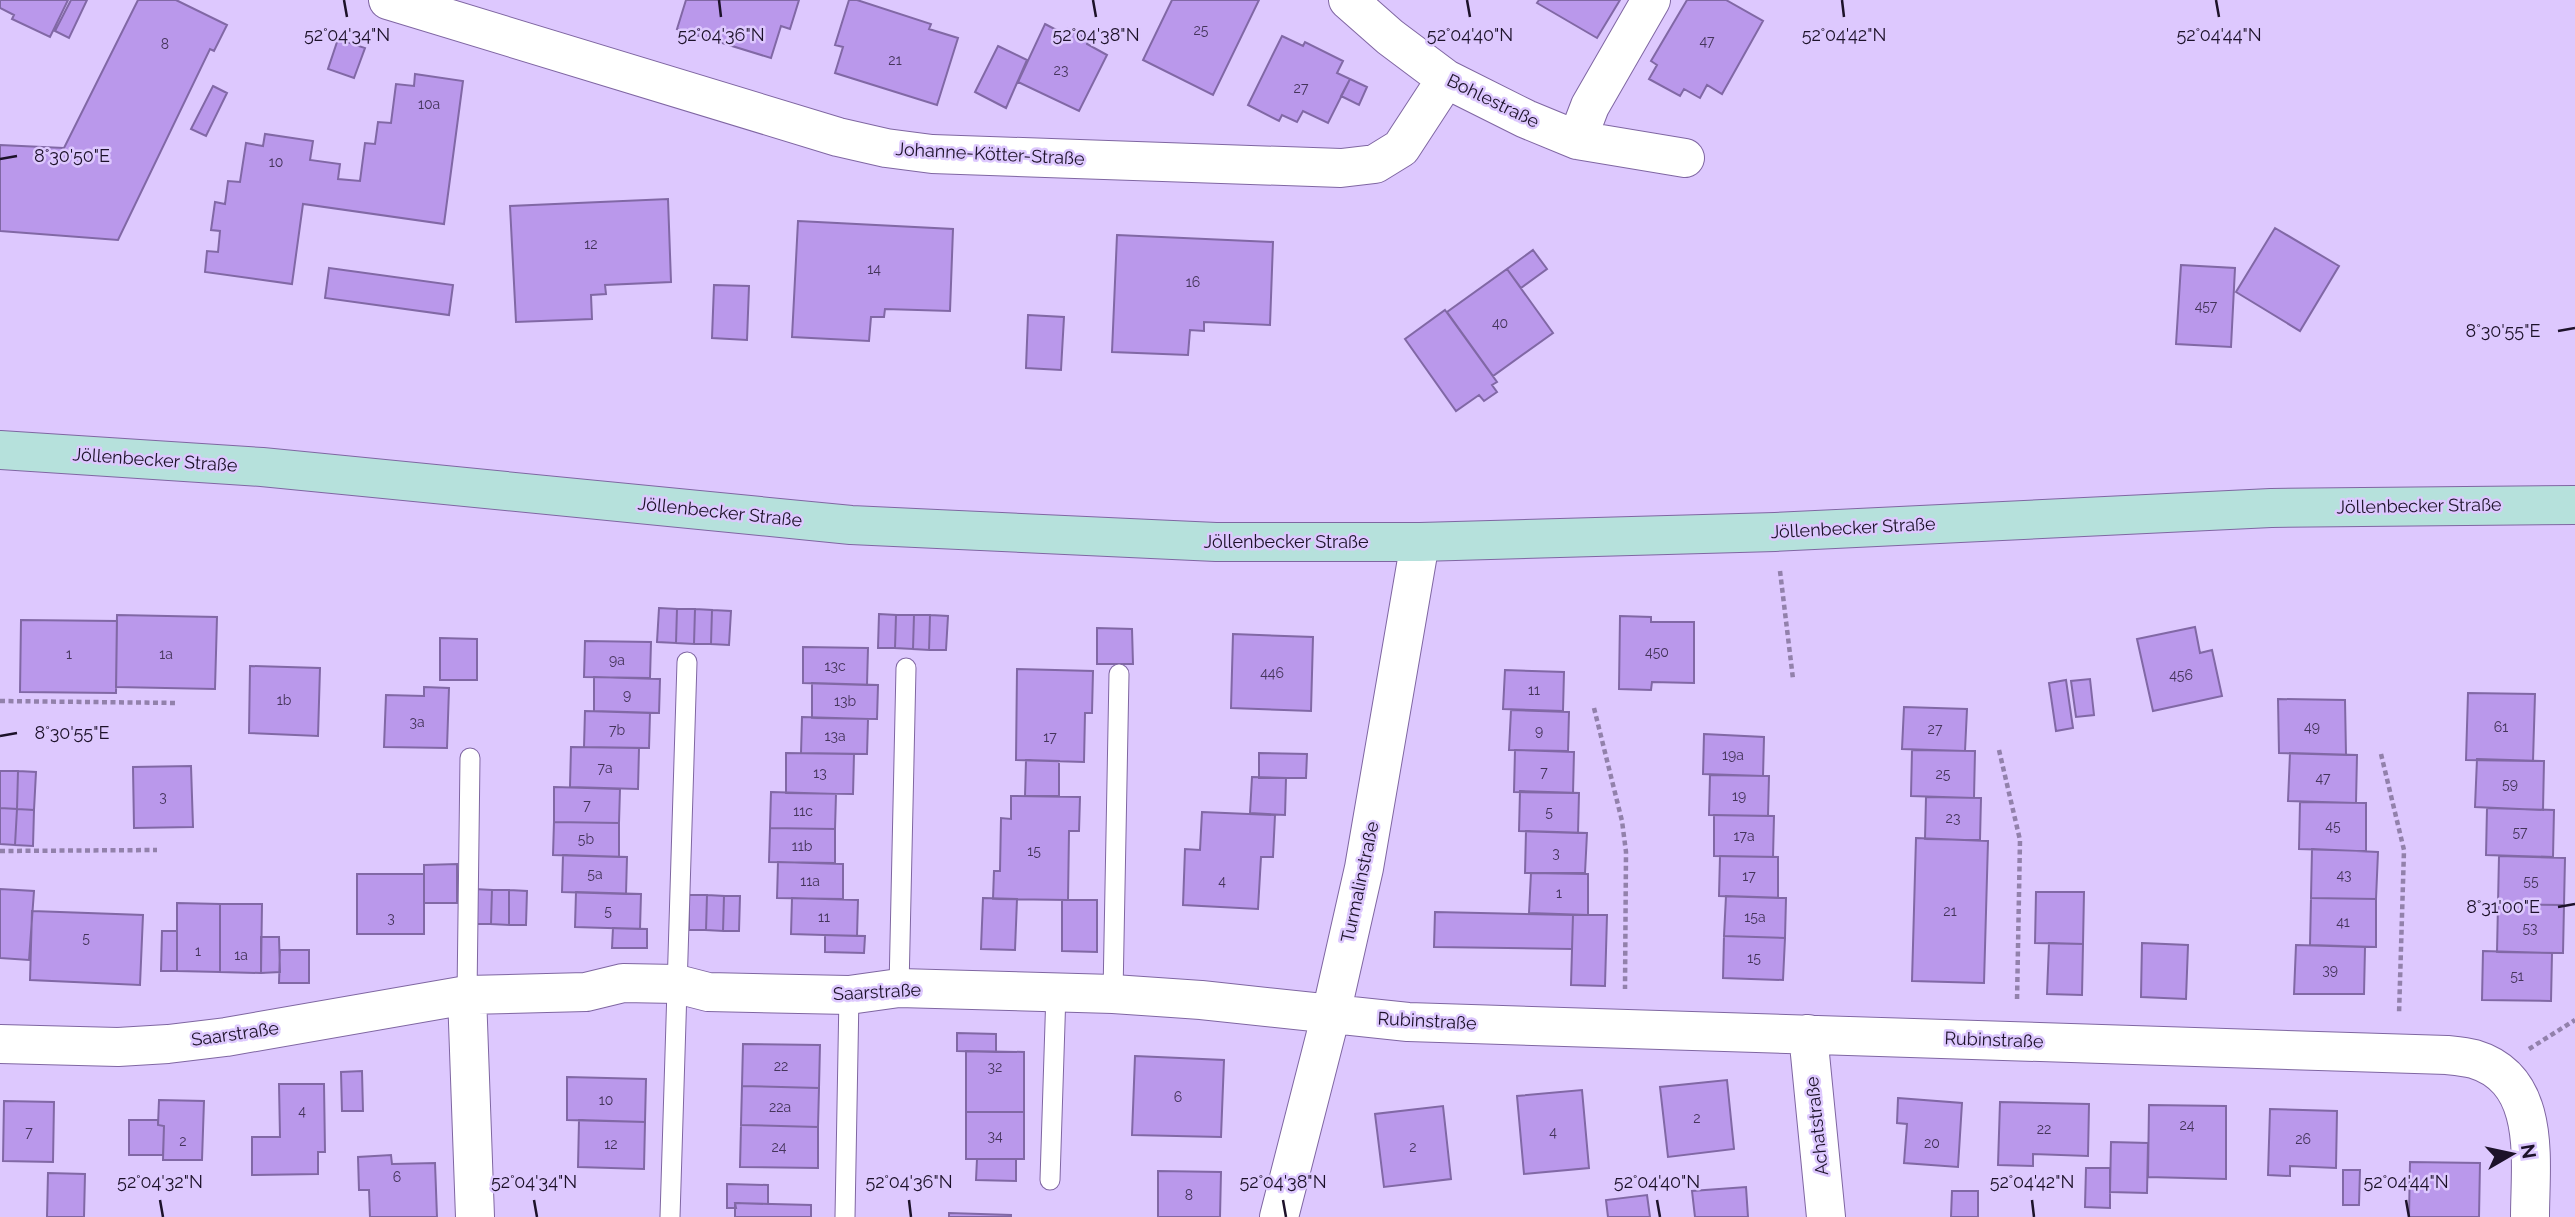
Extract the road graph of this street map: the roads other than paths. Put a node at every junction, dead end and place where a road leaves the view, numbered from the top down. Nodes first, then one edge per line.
1 (388, 0) edge
2 (1348, 0) edge
3 (1651, 0) edge
4 (1446, 79) junction
5 (1577, 140) junction
6 (1685, 158) dead end
7 (0, 450) edge
8 (2575, 505) edge
9 (1420, 542) junction
10 (687, 662) dead end
11 (905, 668) dead end
12 (1119, 674) dead end
13 (470, 758) dead end
14 (677, 984) junction
15 (899, 988) junction
16 (1056, 992) junction
17 (1113, 994) junction
18 (467, 995) junction
19 (849, 995) junction
20 (1331, 1014) junction
21 (1808, 1034) junction
22 (0, 1044) edge
23 (1050, 1180) dead end
24 (475, 1217) edge
25 (670, 1217) edge
26 (845, 1217) edge
27 (1279, 1217) edge
28 (1826, 1217) edge
29 (2530, 1217) edge

1 - 4 street, Johanne-Kötter-Straße
2 - 4 street, Bohlestraße
3 - 5 street
4 - 5 street, Bohlestraße
5 - 6 street, Bohlestraße
7 - 9 main road, Jöllenbecker Straße
8 - 9 main road, Jöllenbecker Straße
9 - 20 street, Turmalinstraße
10 - 14 lane
11 - 15 lane
12 - 17 lane
13 - 18 lane
14 - 18 street, Saarstraße
14 - 19 street, Saarstraße
14 - 25 lane
15 - 16 street, Saarstraße
15 - 19 street, Saarstraße
16 - 17 street, Saarstraße
16 - 23 lane
17 - 20 street, Saarstraße
18 - 22 street, Saarstraße
18 - 24 street
19 - 26 lane
20 - 21 street, Rubinstraße
20 - 27 street, Turmalinstraße
21 - 28 street, Achatstraße
21 - 29 street, Rubinstraße

